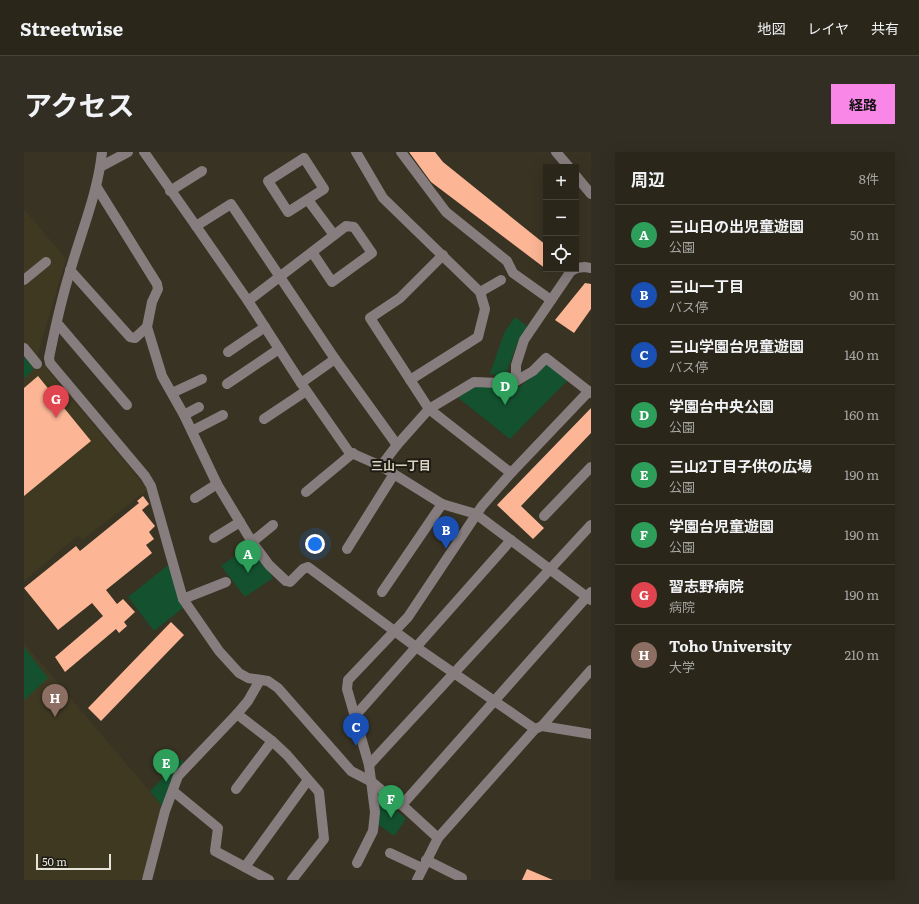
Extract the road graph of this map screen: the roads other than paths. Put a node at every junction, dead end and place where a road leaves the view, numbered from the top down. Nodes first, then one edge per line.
1 (102, 152) edge
2 (128, 152) edge
3 (144, 152) edge
4 (356, 152) edge
5 (401, 152) edge
6 (556, 152) edge
7 (566, 164) edge
8 (100, 168) junction
9 (202, 171) dead end
10 (579, 180) edge
11 (96, 186) junction
12 (170, 191) junction
13 (591, 194) edge
14 (308, 200) junction
15 (196, 226) junction
16 (334, 235) junction
17 (312, 252) junction
18 (443, 255) junction
19 (46, 262) dead end
20 (579, 268) edge
21 (591, 268) edge
22 (70, 270) junction
23 (570, 272) edge
24 (280, 278) junction
25 (24, 280) edge
26 (502, 280) dead end
27 (480, 292) junction
28 (551, 300) junction
29 (248, 302) junction
30 (57, 323) junction
31 (147, 327) junction
32 (265, 327) junction
33 (24, 348) edge
34 (279, 349) junction
35 (228, 352) dead end
36 (335, 359) junction
37 (37, 364) dead end
38 (202, 379) dead end
39 (410, 380) junction
40 (516, 381) junction
41 (227, 384) dead end
42 (304, 387) junction
43 (590, 392) edge
44 (172, 393) junction
45 (127, 405) dead end
46 (199, 407) dead end
47 (429, 409) junction
48 (184, 415) junction
49 (223, 415) dead end
50 (264, 419) dead end
51 (192, 431) junction
52 (397, 445) junction
53 (353, 454) junction
54 (381, 466) junction
55 (591, 467) edge
56 (511, 473) junction
57 (394, 474) junction
58 (218, 484) junction
59 (306, 492) dead end
60 (195, 498) dead end
61 (442, 504) junction
62 (476, 514) junction
63 (544, 516) dead end
64 (240, 522) junction
65 (273, 525) dead end
66 (591, 525) edge
67 (214, 538) dead end
68 (511, 540) junction
69 (252, 542) junction
70 (347, 549) dead end
71 (550, 570) junction
72 (226, 582) dead end
73 (382, 592) dead end
74 (589, 596) edge
75 (183, 599) junction
76 (396, 632) junction
77 (416, 647) junction
78 (591, 670) edge
79 (454, 673) junction
80 (260, 680) junction
81 (494, 700) junction
82 (237, 714) junction
83 (355, 716) junction
84 (539, 727) junction
85 (591, 734) edge
86 (272, 741) junction
87 (369, 765) junction
88 (308, 780) junction
89 (372, 782) junction
90 (236, 789) dead end
91 (173, 792) junction
92 (402, 805) junction
93 (438, 838) junction
94 (390, 853) dead end
95 (357, 863) dead end
96 (424, 864) junction
97 (245, 867) junction
98 (462, 878) dead end
99 (147, 880) edge
100 (269, 880) edge
101 (292, 880) edge
102 (417, 880) edge

1 - 8 street
2 - 8 street
3 - 12 street
4 - 18 street
5 - 28 street
6 - 7 street
8 - 11 street
9 - 12 street
10 - 13 street
11 - 22 street
11 - 31 street
12 - 15 street
14 - 14 street
14 - 16 street
15 - 24 street
15 - 29 street
16 - 17 street
16 - 17 street
17 - 24 street
18 - 27 street
18 - 39 street
19 - 25 street
20 - 21 street
22 - 30 street
22 - 31 street
23 - 28 street
24 - 29 street
24 - 36 street
26 - 27 street
27 - 39 street
28 - 40 street
29 - 32 street
30 - 45 street
30 - 75 street
31 - 44 street
32 - 34 street
32 - 35 street
33 - 37 street
34 - 41 street
34 - 42 street
36 - 42 street
36 - 52 street
38 - 44 street
39 - 47 street
40 - 43 street
40 - 47 street
42 - 50 street
42 - 53 street
43 - 56 street
44 - 48 street
46 - 48 street
47 - 52 street
47 - 56 street
48 - 51 street
49 - 51 street
51 - 58 street
52 - 54 street
53 - 54 street
53 - 59 street
54 - 57 street
55 - 63 street
56 - 62 street
57 - 61 street
57 - 70 street
58 - 60 street
58 - 64 street
61 - 62 street
61 - 73 street
62 - 68 street
62 - 76 street
64 - 67 street
64 - 69 street
65 - 69 street
66 - 71 street
68 - 71 street
68 - 77 street
69 - 76 street
71 - 74 street
71 - 79 street
72 - 75 street
74 - 81 street
75 - 80 street
76 - 77 street
76 - 83 street
77 - 79 street
77 - 83 street
78 - 84 street
79 - 81 street
79 - 87 street
80 - 82 street
80 - 89 street
81 - 84 street
81 - 92 street
82 - 86 street
82 - 91 street
83 - 87 street
84 - 85 street
84 - 93 street
86 - 88 street
86 - 90 street
87 - 89 street
88 - 97 street
88 - 101 street
89 - 92 street
89 - 95 street
91 - 97 street
91 - 99 street
92 - 93 street
93 - 96 street
94 - 96 street
96 - 98 street
96 - 102 street
97 - 100 street

